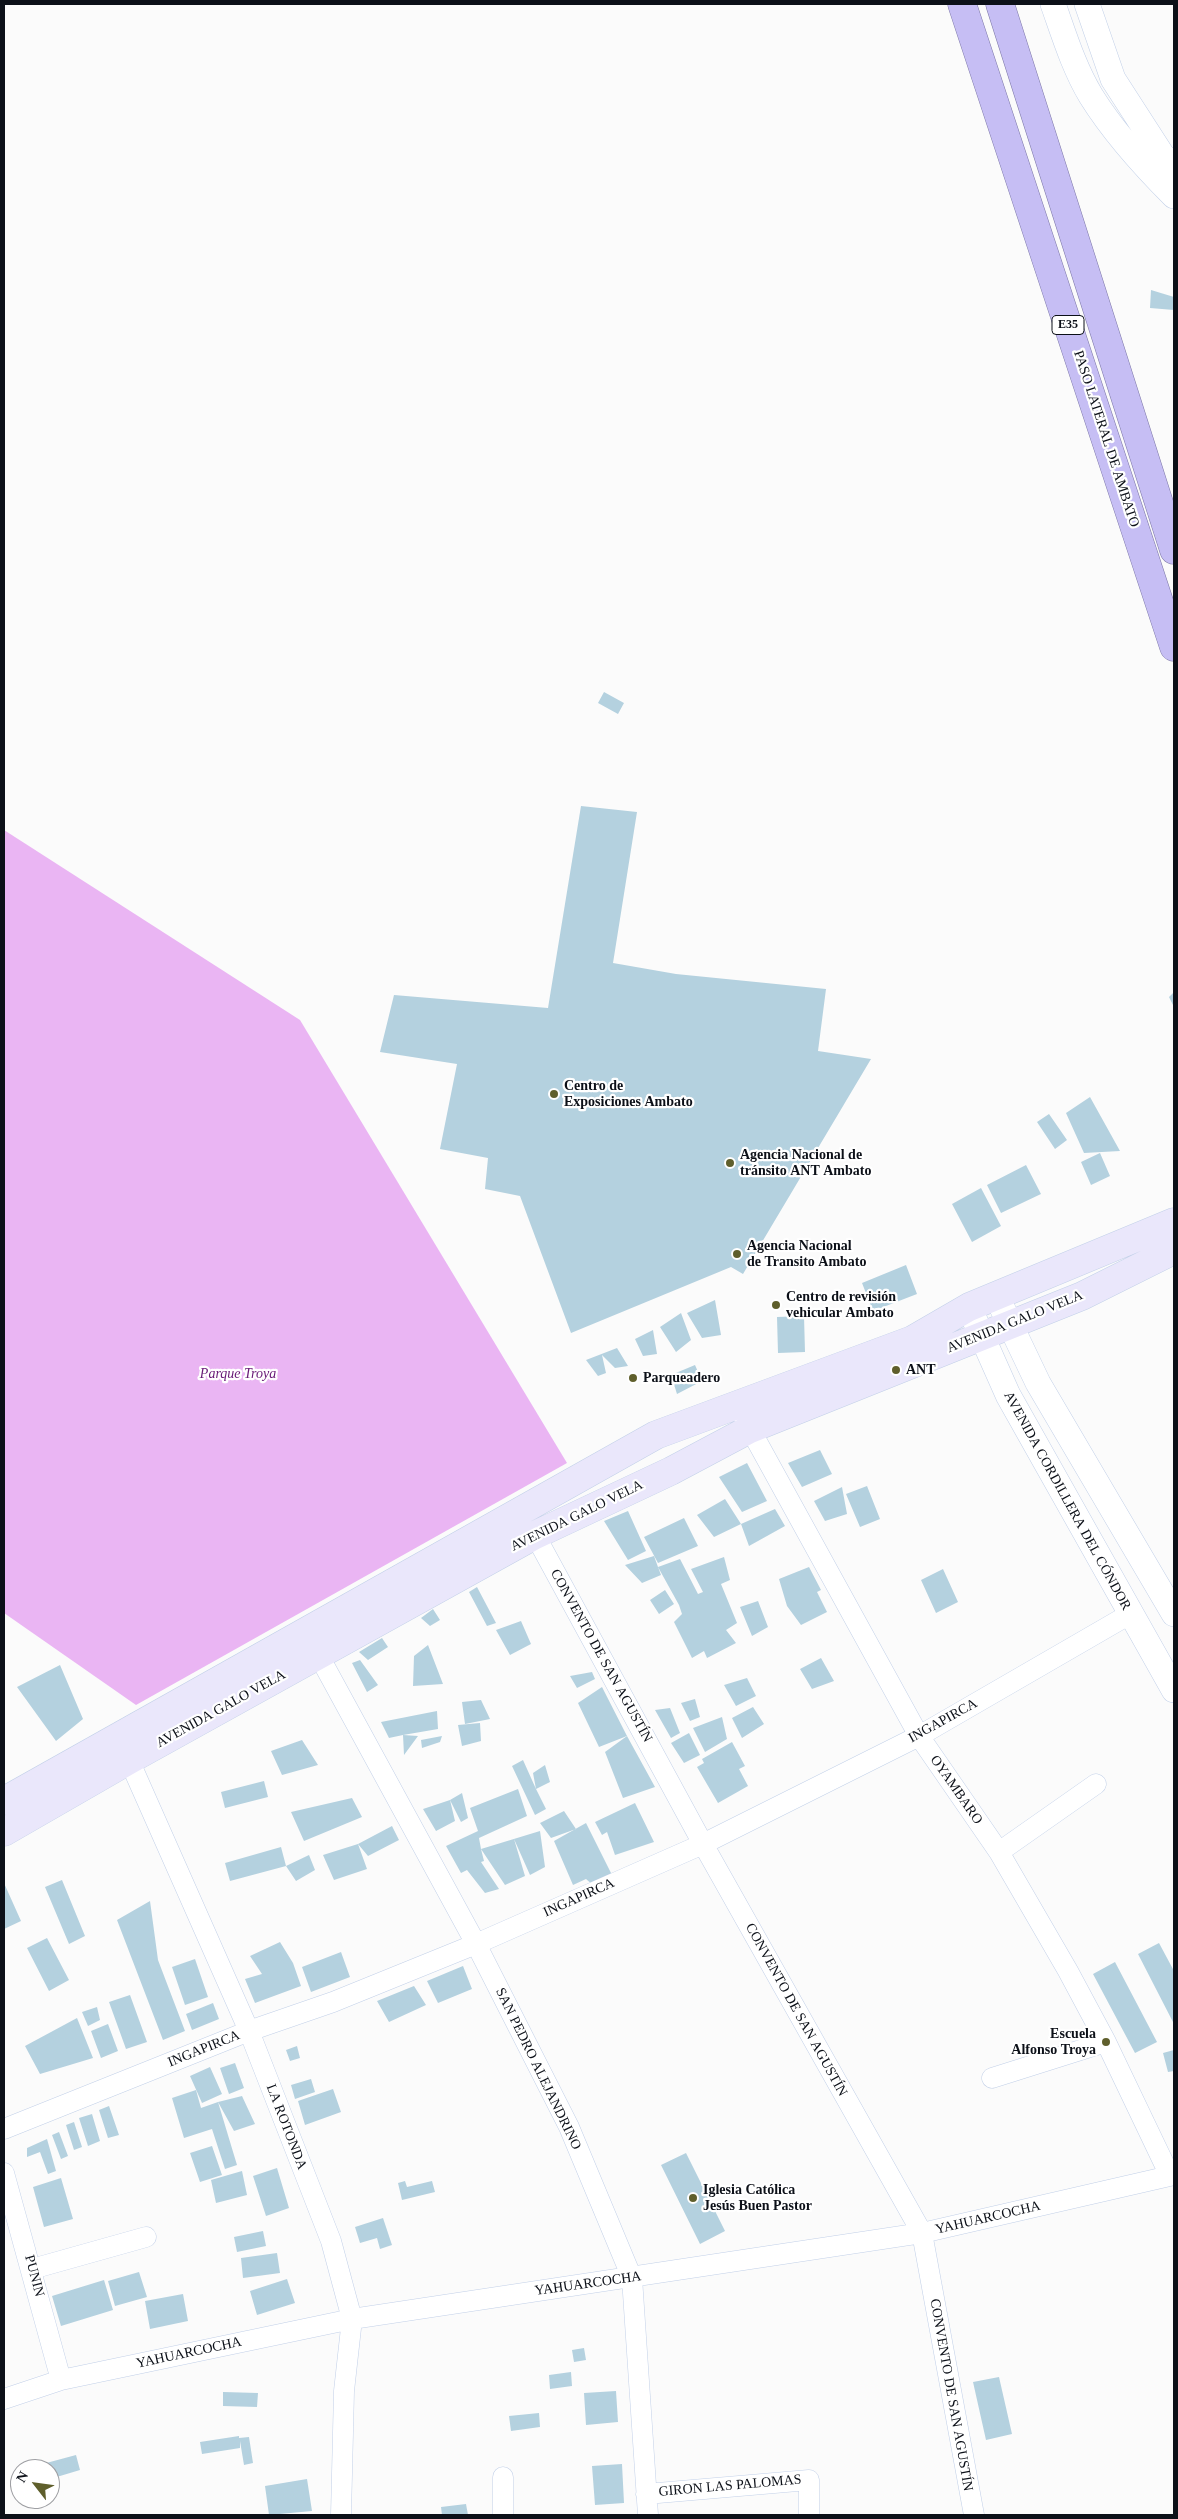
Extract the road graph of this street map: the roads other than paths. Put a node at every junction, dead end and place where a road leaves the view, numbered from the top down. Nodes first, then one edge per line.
1 (962, 4) edge
2 (1000, 4) edge
3 (1053, 4) edge
4 (1087, 4) edge
5 (1164, 144) edge
6 (1174, 166) edge
7 (1174, 196) edge
8 (1174, 550) edge
9 (1174, 647) edge
10 (1174, 1222) edge
11 (1174, 1250) edge
12 (997, 1296) junction
13 (969, 1307) junction
14 (1011, 1326) junction
15 (982, 1337) junction
16 (744, 1418) junction
17 (535, 1535) junction
18 (1130, 1614) junction
19 (1174, 1614) edge
20 (319, 1656) junction
21 (1174, 1690) edge
22 (919, 1736) junction
23 (129, 1760) junction
24 (1096, 1784) dead end
25 (6, 1795) edge
26 (14, 1826) edge
27 (703, 1844) junction
28 (999, 1852) junction
29 (476, 1944) junction
30 (249, 2031) junction
31 (1106, 2042) junction
32 (992, 2078) dead end
33 (4, 2129) edge
34 (4, 2173) edge
35 (1172, 2176) edge
36 (922, 2233) junction
37 (146, 2237) dead end
38 (32, 2269) junction
39 (632, 2278) junction
40 (352, 2319) junction
41 (61, 2380) junction
42 (4, 2399) edge
43 (503, 2477) dead end
44 (646, 2494) junction
45 (340, 2515) edge
46 (503, 2515) edge
47 (648, 2515) edge
48 (809, 2515) edge
49 (974, 2515) edge

1 - 9 highway, PASO LATERAL DE AMBATO / E35
2 - 8 highway, E35
3 - 7 street
4 - 5 street
5 - 6 street
10 - 12 main road, AVENIDA GALO VELA
11 - 14 main road, AVENIDA GALO VELA
12 - 13 main road, AVENIDA GALO VELA
12 - 14 street
13 - 15 street, AVENIDA CORDILLERA DEL CÓNDOR
13 - 16 main road, AVENIDA GALO VELA
14 - 15 main road, AVENIDA GALO VELA
14 - 19 street
15 - 16 main road, AVENIDA GALO VELA
15 - 18 street, AVENIDA CORDILLERA DEL CÓNDOR
16 - 17 main road, AVENIDA GALO VELA
16 - 22 street, OYAMBARO
16 - 25 main road, AVENIDA GALO VELA
17 - 20 main road, AVENIDA GALO VELA
17 - 27 street, CONVENTO DE SAN AGUSTÍN
18 - 21 street, AVENIDA CORDILLERA DEL CÓNDOR
18 - 22 street, INGAPIRCA
20 - 23 main road, AVENIDA GALO VELA
20 - 29 street, SAN PEDRO ALEJANDRINO
22 - 27 street, INGAPIRCA
22 - 28 street, OYAMBARO
23 - 26 main road, AVENIDA GALO VELA
23 - 30 street, LA ROTONDA
24 - 28 street
25 - 26 street
27 - 29 street, INGAPIRCA
27 - 36 street, CONVENTO DE SAN AGUSTÍN
28 - 31 street, OYAMBARO
29 - 30 street, INGAPIRCA
29 - 39 street, SAN PEDRO ALEJANDRINO
30 - 33 street, INGAPIRCA
30 - 40 street, LA ROTONDA
31 - 32 street
31 - 35 street, OYAMBARO
34 - 38 street, PUNIN
35 - 36 street, YAHUARCOCHA
36 - 39 street, YAHUARCOCHA
36 - 49 street, CONVENTO DE SAN AGUSTÍN
37 - 38 street
38 - 41 street, PUNIN
39 - 40 street, YAHUARCOCHA
39 - 44 street, SAN PEDRO ALEJANDRINO
40 - 41 street, YAHUARCOCHA
40 - 45 street, LA ROTONDA
41 - 42 street, YAHUARCOCHA
43 - 46 street
44 - 47 street, SAN PEDRO ALEJANDRINO
44 - 48 street, GIRON LAS PALOMAS

